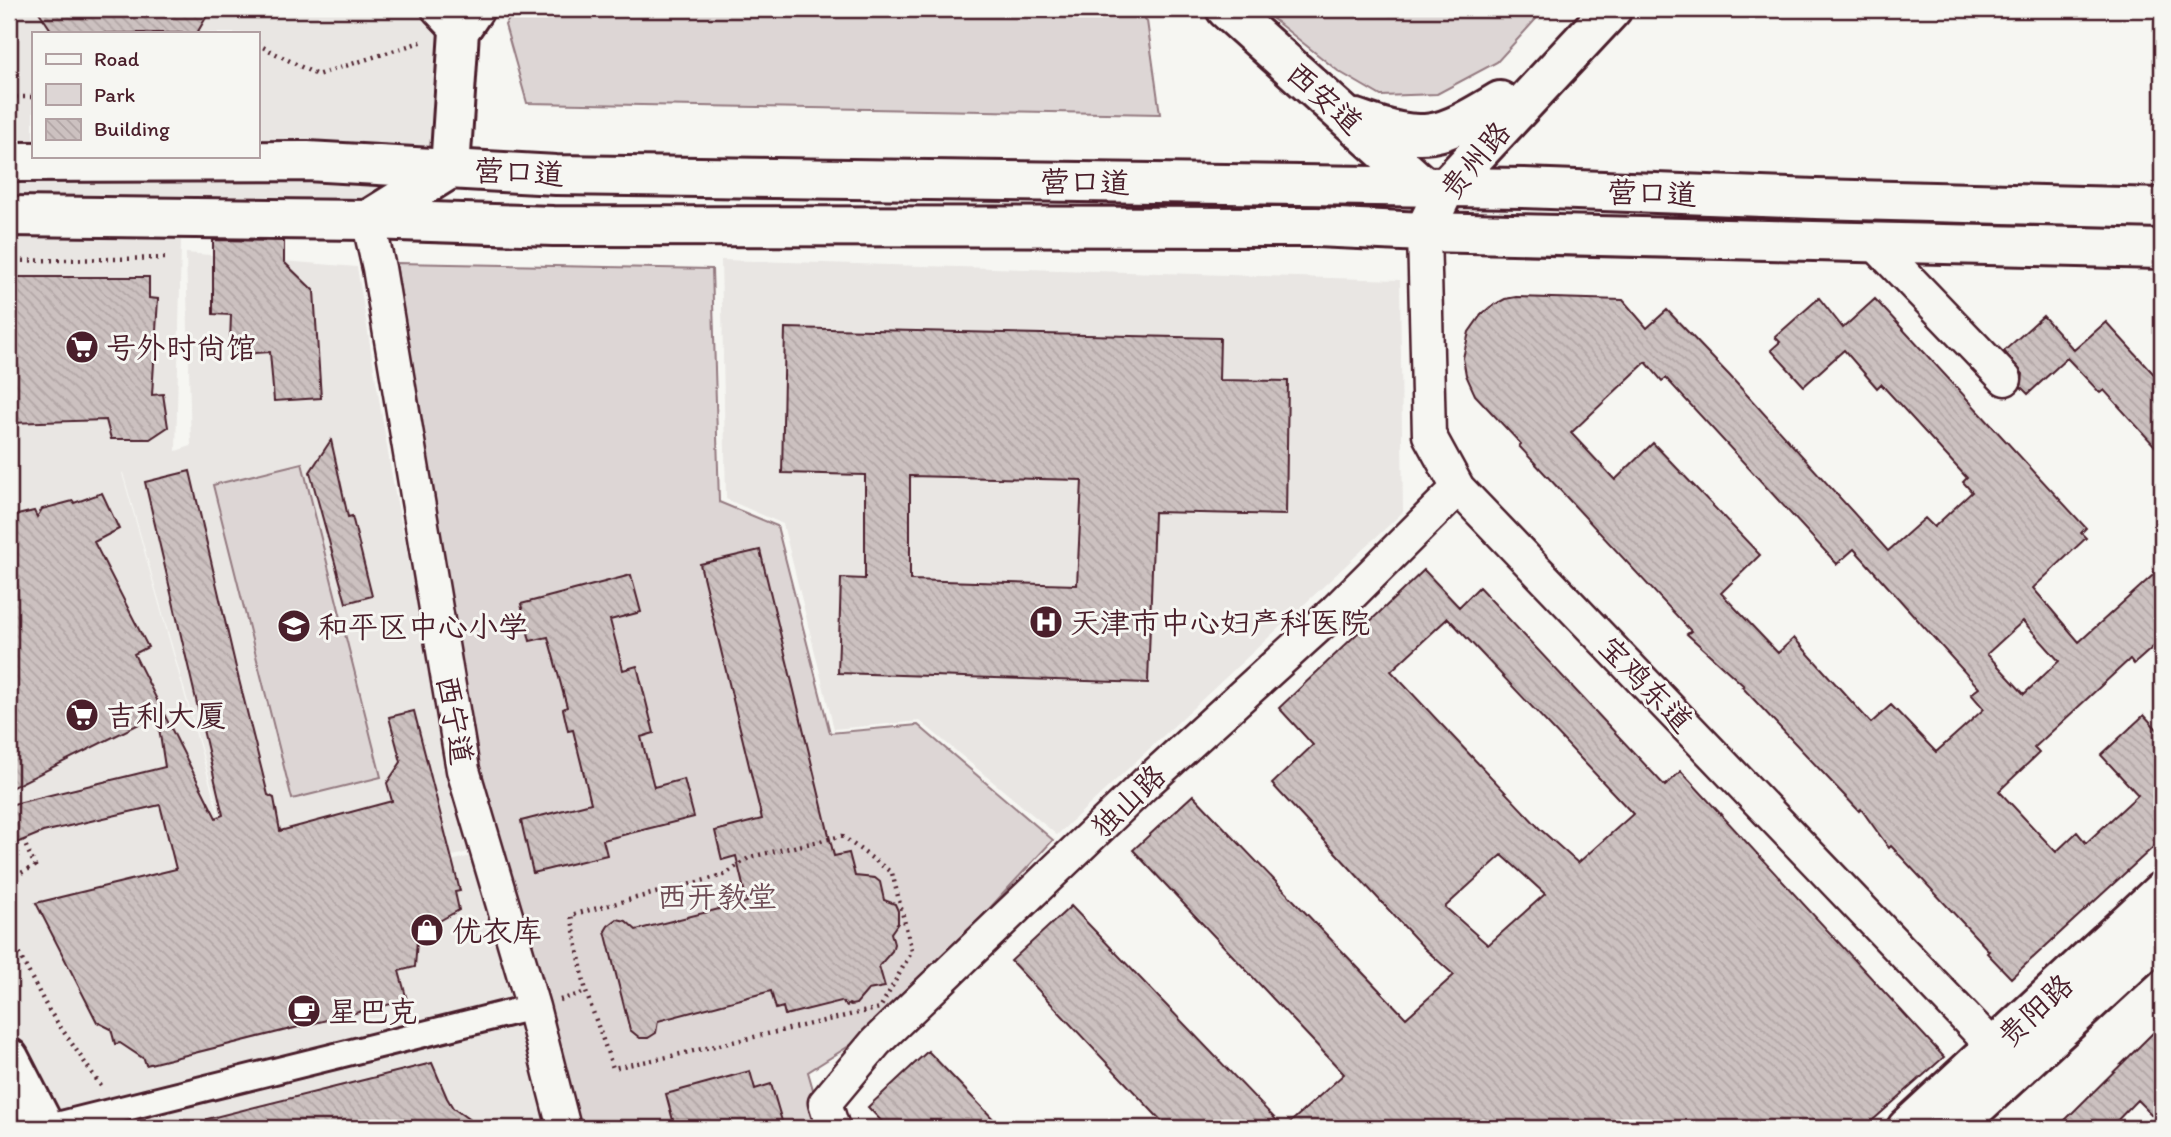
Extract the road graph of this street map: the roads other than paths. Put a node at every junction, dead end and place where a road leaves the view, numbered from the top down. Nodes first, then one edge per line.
1 (1226, 9) edge
2 (1581, 9) edge
3 (1612, 9) edge
4 (457, 16) edge
5 (1508, 107) junction
6 (1342, 114) junction
7 (9, 162) edge
8 (450, 169) junction
9 (1435, 187) junction
10 (1524, 188) junction
11 (2162, 208) edge
12 (9, 216) edge
13 (368, 220) junction
14 (1424, 232) junction
15 (1873, 242) junction
16 (2162, 249) edge
17 (2004, 379) dead end
18 (1458, 488) junction
19 (2162, 891) edge
20 (2162, 934) edge
21 (533, 1007) junction
22 (9, 1058) edge
23 (2005, 1058) junction
24 (45, 1128) edge
25 (564, 1128) edge
26 (833, 1128) edge
27 (1906, 1128) edge
28 (1953, 1128) edge

1 - 6 main road, 西安道
2 - 5 main road, 贵州路
3 - 5 main road, 贵州路
4 - 8 main road
5 - 6 main road
5 - 9 main road, 贵州路
5 - 10 main road
6 - 9 main road, 西安道
7 - 8 main road, 营口道
8 - 9 main road, 营口道
8 - 13 main road
9 - 10 main road, 营口道
9 - 14 main road, 贵州路
10 - 11 main road, 营口道
12 - 13 main road, 营口道
13 - 14 main road, 营口道
13 - 21 street, 西宁道
14 - 15 main road, 营口道
14 - 18 street, 宝鸡东道
15 - 16 main road, 营口道
15 - 17 street
18 - 23 street, 宝鸡东道
18 - 26 street, 独山路
19 - 23 main road, 贵阳路
20 - 23 main road, 贵阳路
21 - 24 street
21 - 25 street, 西宁道
22 - 24 main road
23 - 27 main road, 贵阳路
23 - 28 main road, 贵阳路

